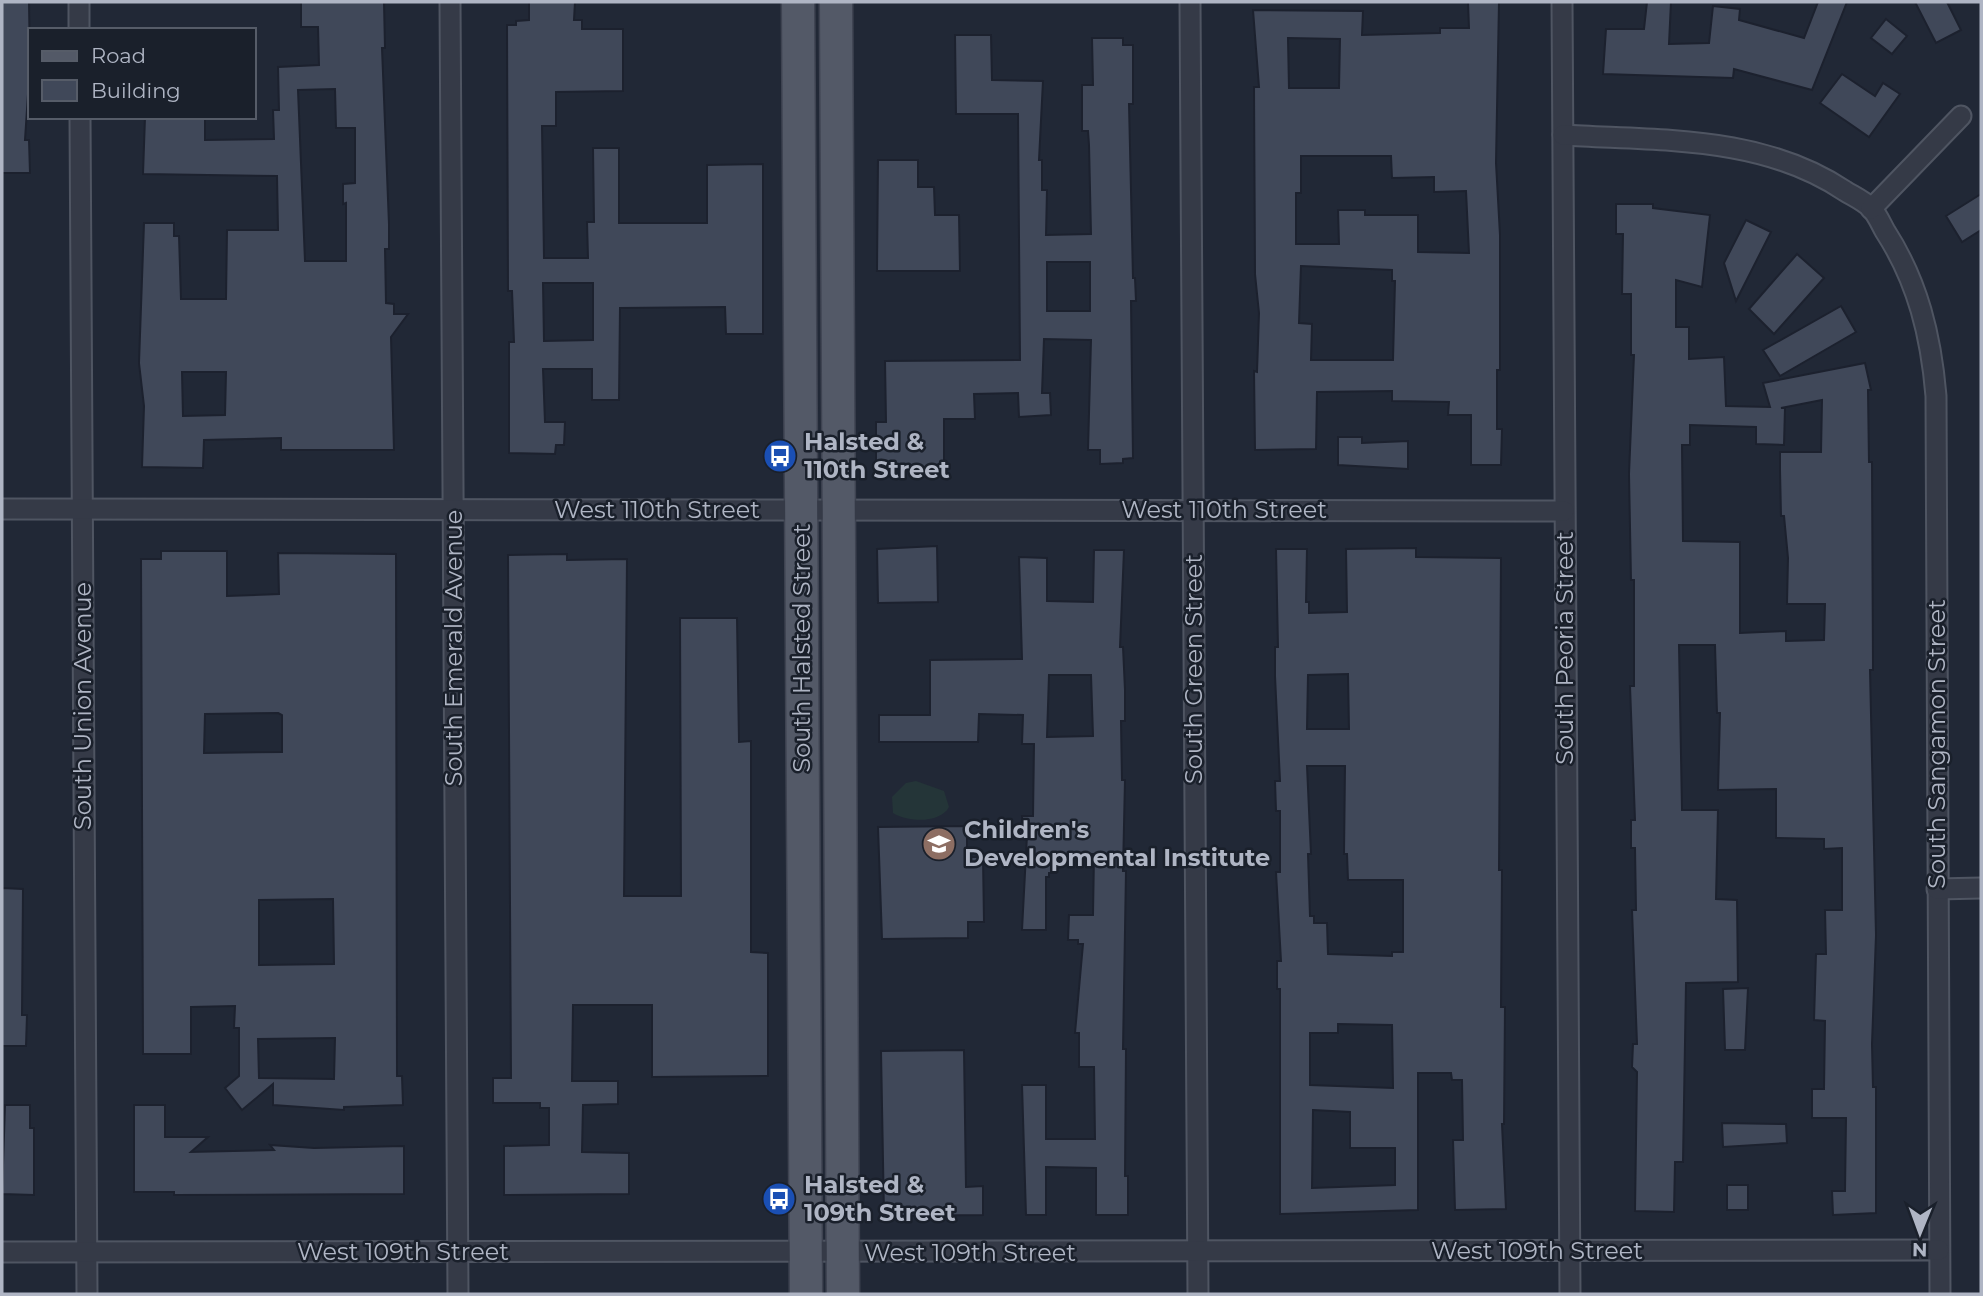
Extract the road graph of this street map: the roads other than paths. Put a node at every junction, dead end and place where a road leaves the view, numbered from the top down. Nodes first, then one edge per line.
1 (79, 2) edge
2 (450, 2) edge
3 (798, 2) edge
4 (836, 2) edge
5 (1190, 2) edge
6 (1562, 2) edge
7 (79, 28) edge
8 (1961, 116) dead end
9 (80, 119) edge
10 (1563, 135) junction
11 (1871, 209) junction
12 (2, 509) edge
13 (82, 509) junction
14 (453, 510) junction
15 (801, 510) junction
16 (1193, 510) junction
17 (838, 511) junction
18 (1564, 511) junction
19 (1981, 888) edge
20 (1937, 889) junction
21 (1939, 1250) junction
22 (87, 1251) junction
23 (1570, 1251) junction
24 (2, 1252) edge
25 (458, 1252) junction
26 (1198, 1252) junction
27 (806, 1253) junction
28 (843, 1253) junction
29 (87, 1294) edge
30 (458, 1294) edge
31 (806, 1294) edge
32 (843, 1294) edge
33 (1198, 1294) edge
34 (1570, 1294) edge
35 (1940, 1294) edge

1 - 7 street
2 - 14 street, South Emerald Avenue
3 - 15 main road, South Halsted Street
4 - 17 main road, South Halsted Street
5 - 16 street, South Green Street
6 - 10 street, South Peoria Street
8 - 11 street
9 - 13 street, South Union Avenue
10 - 11 street, South Sangamon Street
10 - 18 street, South Peoria Street
11 - 20 street, South Sangamon Street
12 - 13 street, West 110th Street
13 - 14 street, West 110th Street
13 - 22 street, South Union Avenue
14 - 15 street, West 110th Street
14 - 25 street, South Emerald Avenue
15 - 17 street, West 110th Street
15 - 27 main road, South Halsted Street
16 - 17 street, West 110th Street
16 - 18 street, West 110th Street
16 - 26 street, South Green Street
17 - 28 main road, South Halsted Street
18 - 23 street, South Peoria Street
19 - 20 street
20 - 21 street, South Sangamon Street
21 - 23 street, West 109th Street
21 - 35 street, South Sangamon Street
22 - 24 street, West 109th Street
22 - 25 street, West 109th Street
22 - 29 street, South Union Avenue
23 - 26 street, West 109th Street
23 - 34 street, South Peoria Street
25 - 27 street, West 109th Street
25 - 30 street, South Emerald Avenue
26 - 28 street, West 109th Street
26 - 33 street, South Green Street
27 - 28 street, West 109th Street
27 - 31 main road, South Halsted Street
28 - 32 main road, South Halsted Street

